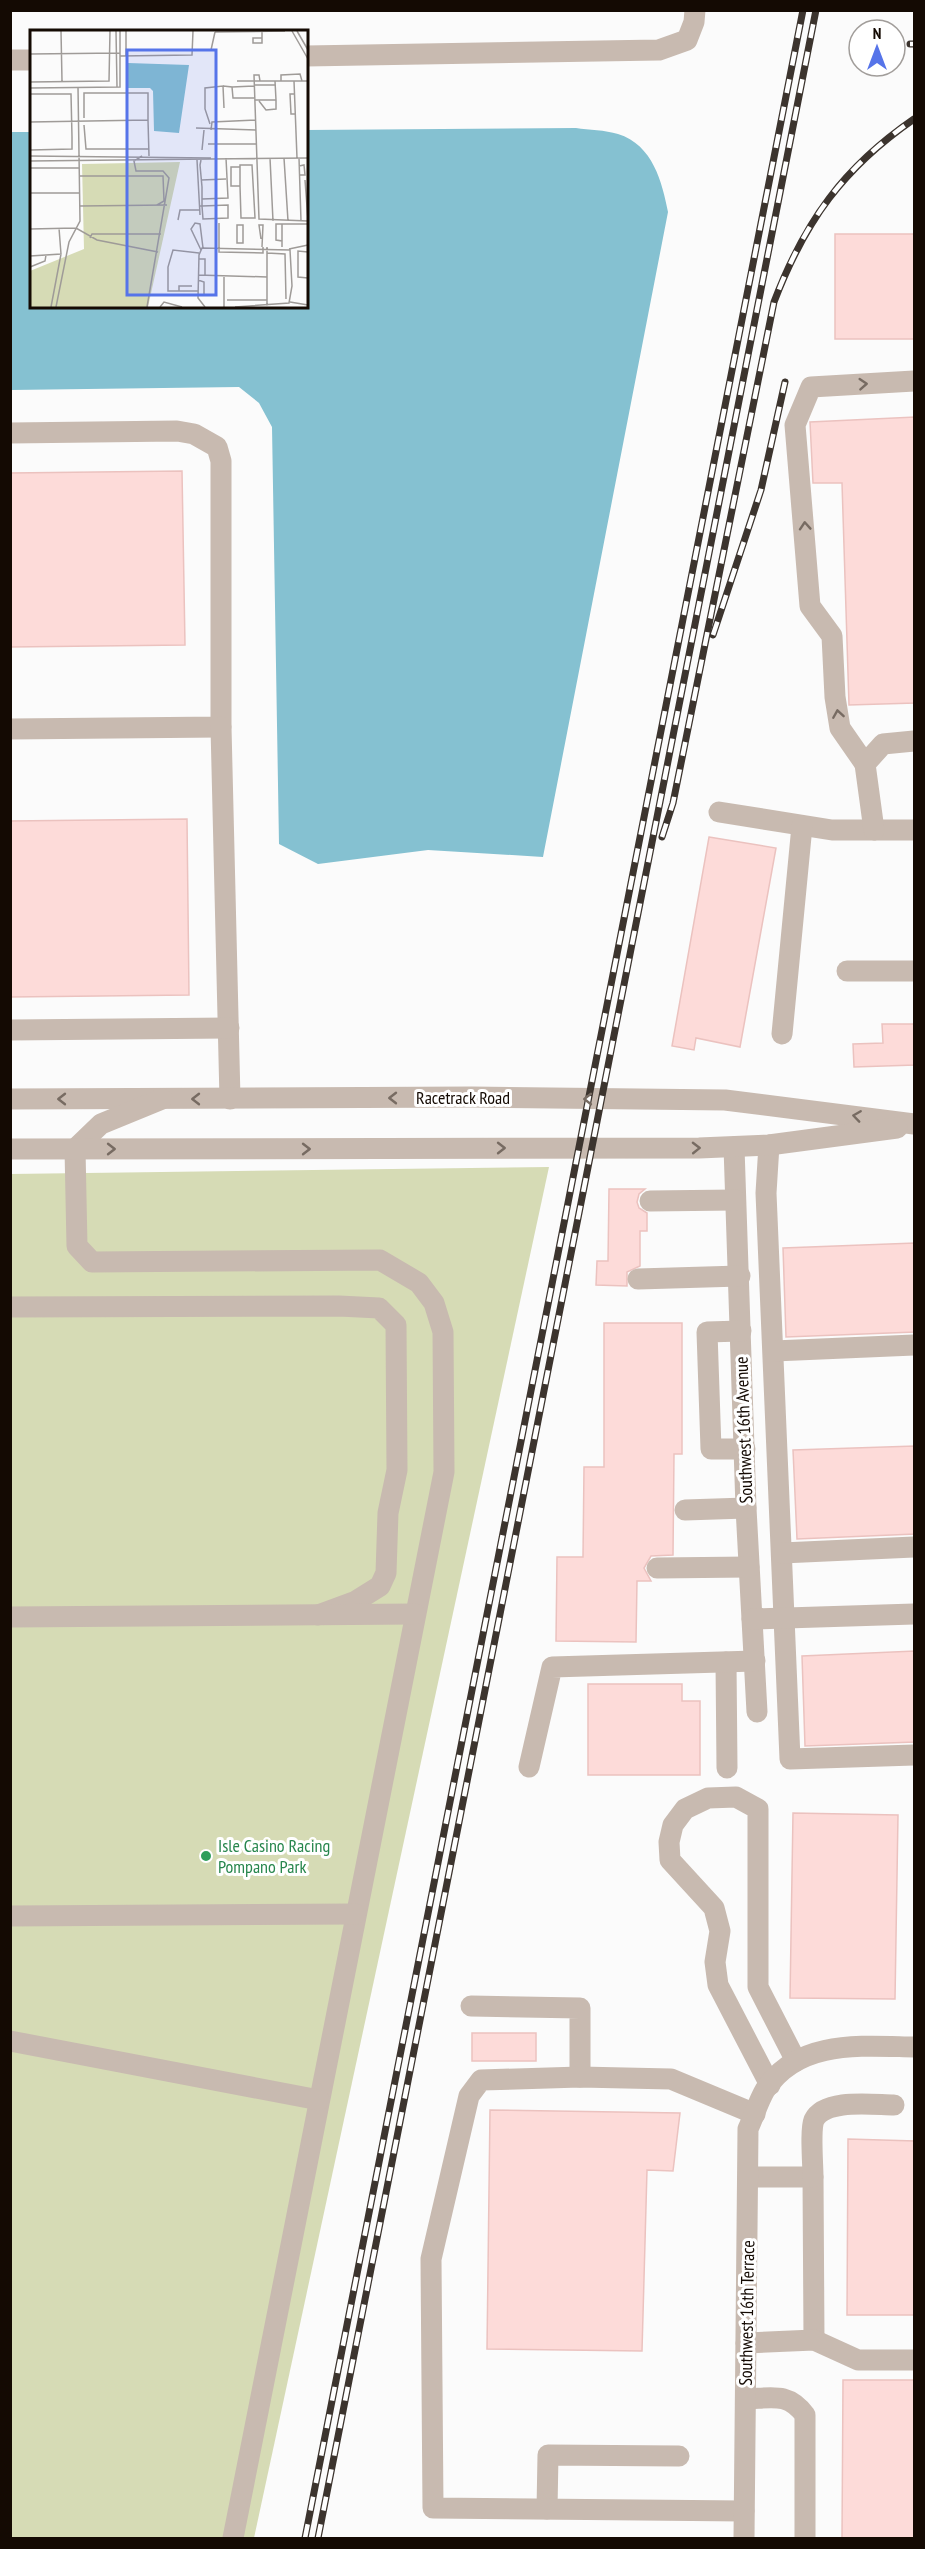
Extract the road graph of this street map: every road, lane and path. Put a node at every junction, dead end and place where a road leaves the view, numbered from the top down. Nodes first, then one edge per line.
1 (695, 10) edge
2 (308, 56) edge
3 (10, 60) edge
4 (30, 60) edge
5 (915, 381) edge
6 (10, 433) edge
7 (221, 727) junction
8 (10, 729) edge
9 (915, 741) edge
10 (865, 764) junction
11 (719, 812) dead end
12 (802, 826) junction
13 (874, 830) junction
14 (915, 830) edge
15 (847, 971) dead end
16 (915, 971) edge
17 (229, 1028) junction
18 (10, 1030) edge
19 (782, 1034) dead end
20 (10, 1099) edge
21 (162, 1099) junction
22 (230, 1099) junction
23 (915, 1125) edge
24 (768, 1145) junction
25 (734, 1147) junction
26 (10, 1149) edge
27 (75, 1149) junction
28 (735, 1200) junction
29 (650, 1201) dead end
30 (740, 1276) junction
31 (638, 1279) dead end
32 (10, 1307) edge
33 (741, 1331) junction
34 (915, 1345) edge
35 (774, 1351) junction
36 (745, 1449) junction
37 (746, 1509) junction
38 (685, 1510) dead end
39 (915, 1546) edge
40 (782, 1553) junction
41 (749, 1566) junction
42 (657, 1568) dead end
43 (415, 1614) junction
44 (915, 1614) edge
45 (318, 1615) junction
46 (10, 1617) edge
47 (784, 1618) junction
48 (752, 1619) junction
49 (755, 1661) junction
50 (726, 1662) junction
51 (757, 1712) dead end
52 (915, 1755) edge
53 (529, 1767) dead end
54 (728, 1767) dead end
55 (355, 1914) junction
56 (10, 1916) edge
57 (471, 2006) dead end
58 (10, 2041) edge
59 (915, 2047) edge
60 (796, 2061) junction
61 (580, 2077) junction
62 (767, 2088) junction
63 (319, 2100) junction
64 (894, 2105) dead end
65 (755, 2114) junction
66 (748, 2177) junction
67 (813, 2177) junction
68 (814, 2340) junction
69 (746, 2343) junction
70 (915, 2360) edge
71 (746, 2399) junction
72 (679, 2456) dead end
73 (547, 2509) junction
74 (744, 2511) junction
75 (233, 2538) edge
76 (744, 2538) edge
77 (806, 2538) edge

1 - 2 street
3 - 4 street
10 -> 5 street
6 - 7 street
7 - 8 street
7 - 17 street
9 - 10 street
10 - 13 street
11 - 12 street
12 - 13 street
12 - 19 street
13 - 14 street
15 - 16 street
17 - 18 street
17 - 22 street
21 -> 20 street, Racetrack Road
22 -> 21 street, Racetrack Road
21 - 27 street
23 -> 22 street, Racetrack Road
23 - 24 street, Racetrack Road
24 - 25 street, Racetrack Road
24 - 35 street
27 -> 25 street, Racetrack Road
25 - 28 street, Southwest 16th Avenue
26 - 27 street, Racetrack Road
27 - 43 street
28 - 29 street
28 - 30 street, Southwest 16th Avenue
30 - 31 street
30 - 33 street, Southwest 16th Avenue
32 - 45 street
33 - 36 street, Southwest 16th Avenue
33 - 36 street
34 - 35 street
35 - 40 street
36 - 37 street, Southwest 16th Avenue
37 - 38 street
37 - 41 street, Southwest 16th Avenue
39 - 40 street
40 - 47 street
41 - 42 street
41 - 48 street, Southwest 16th Avenue
43 - 45 street
43 - 55 street
44 - 47 street
45 - 46 street
47 - 48 street
47 - 52 street
48 - 49 street, Southwest 16th Avenue
49 - 50 street
49 - 51 street, Southwest 16th Avenue
50 - 53 street
50 - 54 street
55 - 56 street
55 - 63 street
57 - 61 street
58 - 63 street
59 - 60 street
60 - 62 street
60 - 62 street
61 - 65 street
61 - 73 street
62 - 65 street, Southwest 16th Terrace
63 - 75 street
64 - 67 street
65 - 66 street, Southwest 16th Terrace
66 - 67 street
66 - 69 street, Southwest 16th Terrace
67 - 68 street
68 - 69 street
68 - 70 street
69 - 71 street, Southwest 16th Terrace
71 - 74 street, Southwest 16th Terrace
71 - 77 street
72 - 73 street
73 - 74 street
74 - 76 street, Southwest 16th Terrace

